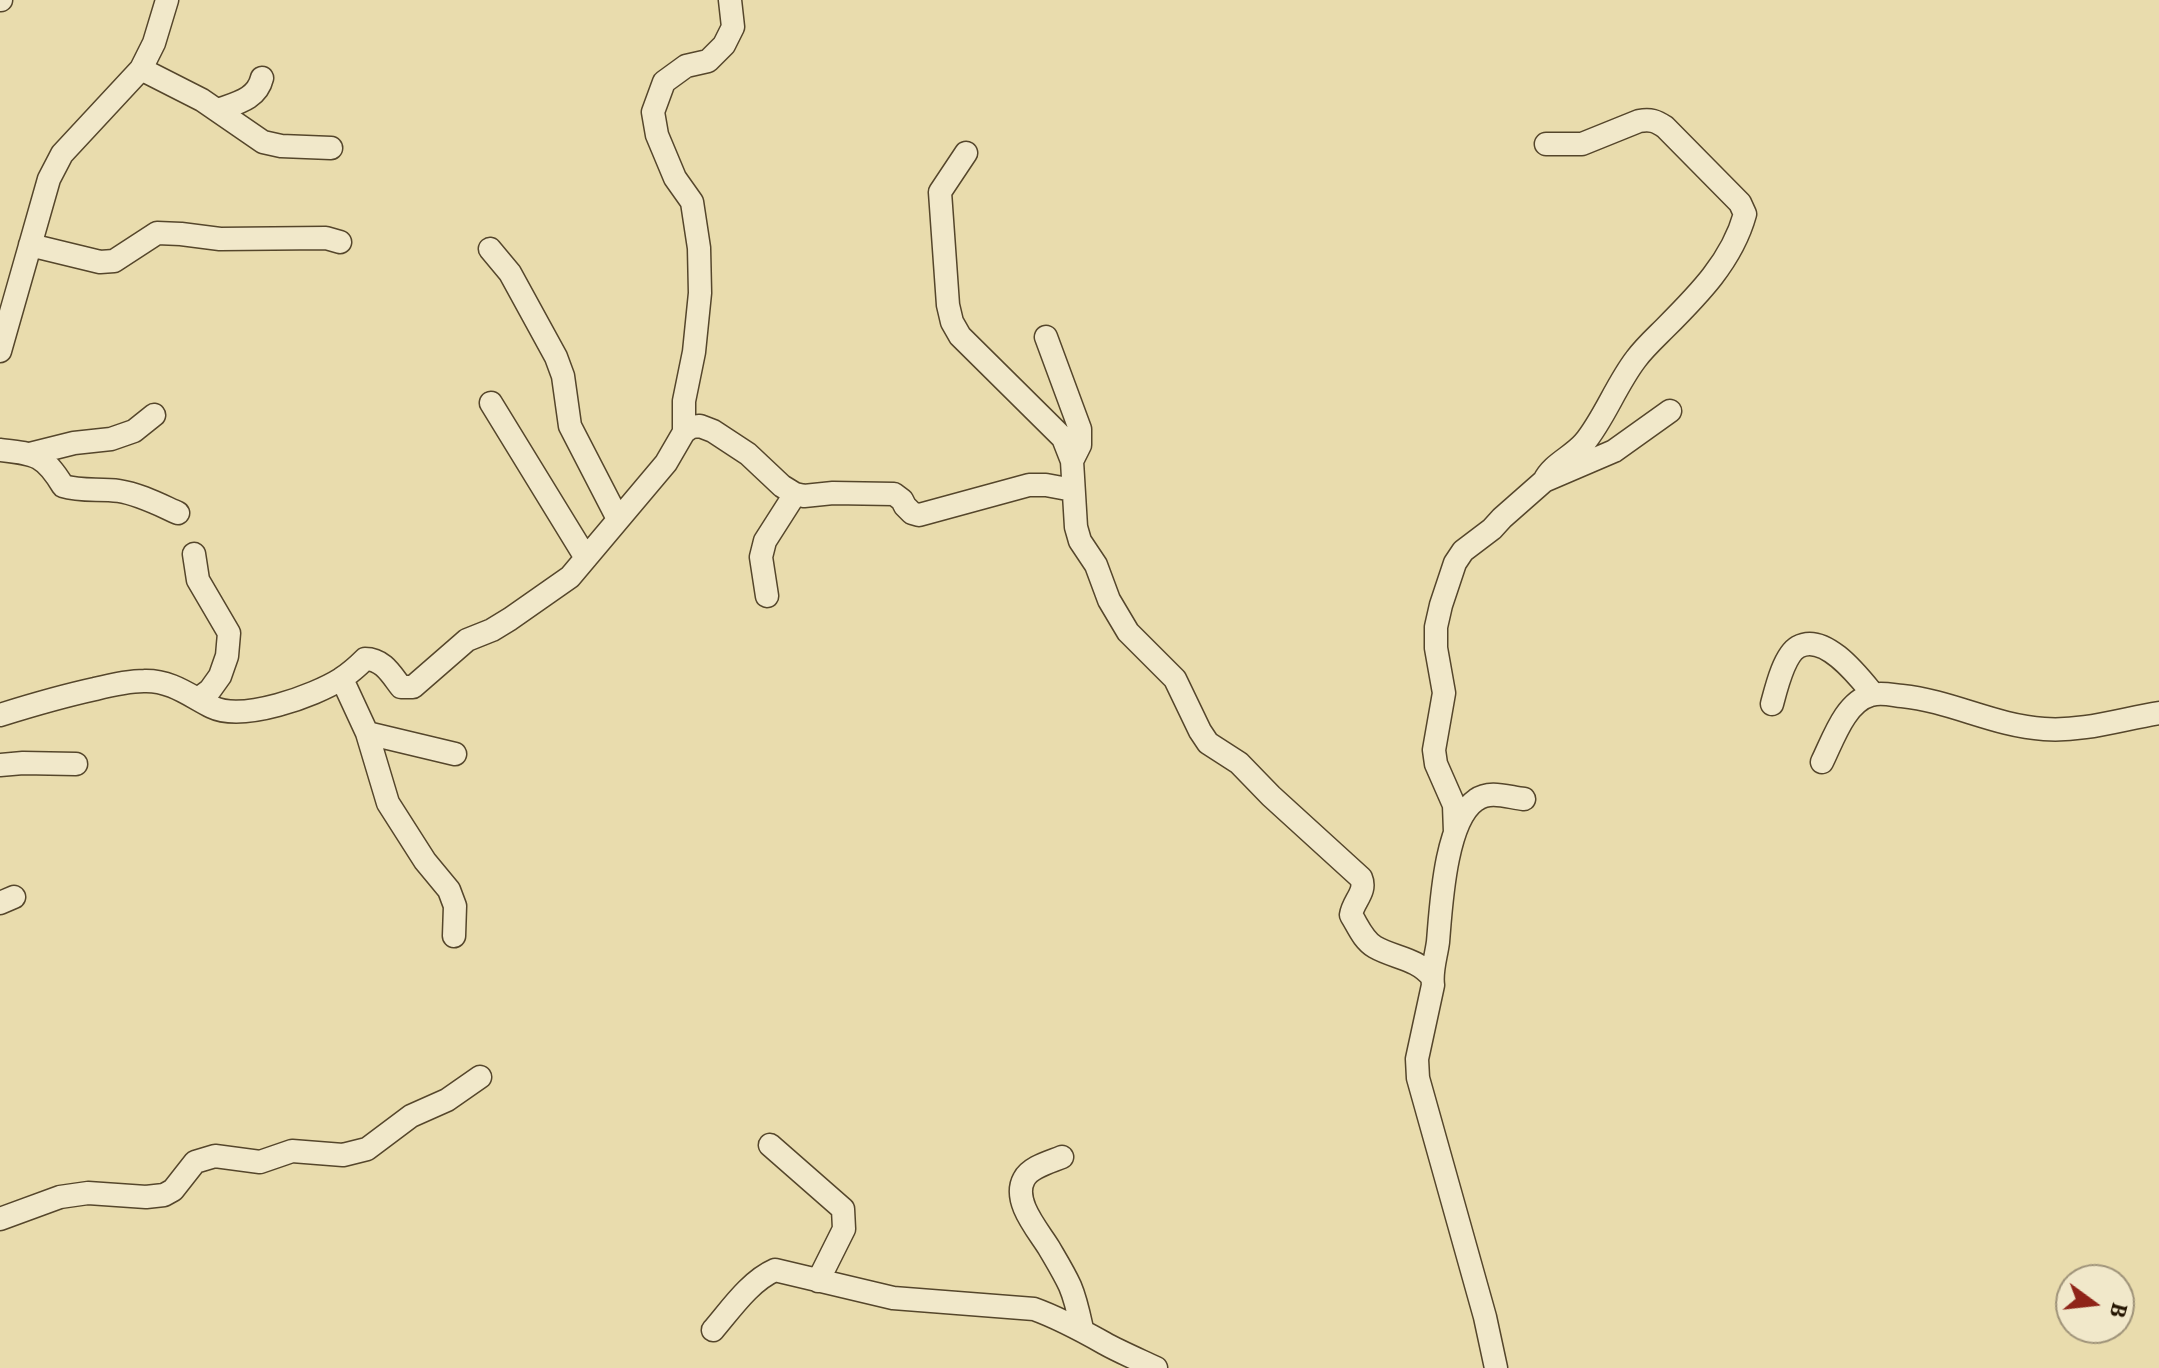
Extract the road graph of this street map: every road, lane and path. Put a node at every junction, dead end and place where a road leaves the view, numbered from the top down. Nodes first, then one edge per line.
1 (167, 0) edge
2 (730, 0) edge
3 (141, 69) junction
4 (262, 78) dead end
5 (218, 110) junction
6 (1546, 144) dead end
7 (331, 148) dead end
8 (966, 153) dead end
9 (340, 242) dead end
10 (30, 245) junction
11 (490, 249) dead end
12 (1046, 337) dead end
13 (0, 351) edge
14 (491, 403) dead end
15 (1670, 411) dead end
16 (154, 415) dead end
17 (684, 432) junction
18 (0, 450) edge
19 (30, 454) junction
20 (1072, 461) junction
21 (1544, 481) junction
22 (1073, 490) junction
23 (795, 494) junction
24 (178, 513) dead end
25 (618, 519) junction
26 (194, 554) dead end
27 (586, 558) junction
28 (767, 596) dead end
29 (342, 679) junction
30 (1873, 694) junction
31 (198, 699) junction
32 (1772, 704) dead end
33 (2159, 713) edge
34 (0, 715) edge
35 (367, 733) junction
36 (455, 754) dead end
37 (1822, 762) dead end
38 (76, 764) dead end
39 (0, 765) edge
40 (1524, 799) dead end
41 (1455, 833) junction
42 (454, 936) dead end
43 (1432, 977) junction
44 (480, 1077) dead end
45 (770, 1145) dead end
46 (1062, 1157) dead end
47 (0, 1219) edge
48 (818, 1281) junction
49 (1082, 1329) junction
50 (713, 1330) dead end
51 (1156, 1368) edge
52 (1496, 1368) edge

1 - 3 street
2 - 17 street
3 - 5 street
3 - 10 street
4 - 5 street
5 - 7 street
6 - 21 street
8 - 20 street
9 - 10 street
10 - 13 street
11 - 25 street
12 - 20 street
14 - 27 street
15 - 21 street
16 - 19 street
17 - 23 street
17 - 25 street
18 - 19 street
19 - 24 street
20 - 22 street
21 - 41 street
22 - 23 street
22 - 43 street
23 - 28 street
25 - 27 street
26 - 31 street
27 - 29 street
29 - 31 street
29 - 35 street
30 - 32 street
30 - 33 street
30 - 37 street
31 - 34 street
35 - 36 street
35 - 42 street
38 - 39 street
40 - 41 street
41 - 43 street
43 - 52 street
44 - 47 street
45 - 48 street
46 - 49 street
48 - 49 street
48 - 50 street
49 - 51 street

